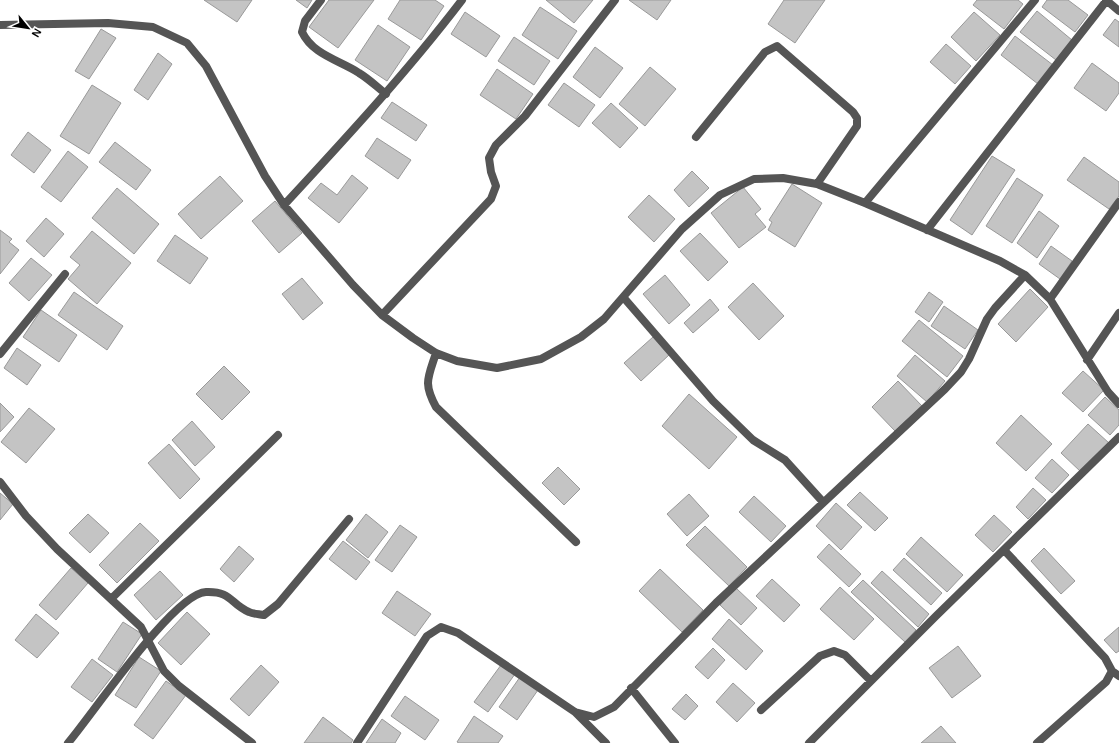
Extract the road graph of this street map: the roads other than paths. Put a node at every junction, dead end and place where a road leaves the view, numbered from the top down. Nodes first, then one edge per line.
1 (321, 0) edge
2 (462, 0) edge
3 (615, 0) edge
4 (1035, 0) edge
5 (1106, 0) edge
6 (1119, 11) edge
7 (0, 25) edge
8 (386, 94) junction
9 (696, 137) dead end
10 (817, 184) junction
11 (1119, 202) edge
12 (865, 203) junction
13 (284, 205) junction
14 (926, 230) junction
15 (65, 274) dead end
16 (1025, 275) junction
17 (624, 298) junction
18 (1050, 299) junction
19 (1119, 313) edge
20 (382, 315) junction
21 (436, 353) junction
22 (0, 354) edge
23 (1087, 360) junction
24 (1119, 404) edge
25 (278, 435) dead end
26 (1119, 437) edge
27 (0, 482) edge
28 (823, 502) junction
29 (349, 519) dead end
30 (576, 542) dead end
31 (1004, 550) junction
32 (111, 599) junction
33 (148, 639) junction
34 (1116, 673) edge
35 (871, 681) junction
36 (631, 688) junction
37 (761, 710) dead end
38 (575, 712) junction
39 (68, 743) edge
40 (252, 743) edge
41 (357, 743) edge
42 (606, 743) edge
43 (675, 743) edge
44 (809, 743) edge
45 (1037, 743) edge

1 - 8 street
2 - 8 street
3 - 20 street
4 - 12 street
5 - 6 street
5 - 14 street
7 - 13 street
8 - 13 street
9 - 10 street
10 - 12 street
10 - 17 street
11 - 18 street
12 - 14 street
13 - 20 street
14 - 16 street
15 - 22 street
16 - 18 street
16 - 28 street
17 - 21 street
17 - 28 street
18 - 23 street
19 - 23 street
20 - 21 street
21 - 30 street
23 - 24 street
25 - 32 street
26 - 31 street
27 - 32 street
28 - 36 street
29 - 33 street
31 - 34 street
31 - 35 street
32 - 33 street
33 - 39 street
33 - 40 street
34 - 45 street
35 - 37 street
35 - 44 street
36 - 38 street
36 - 43 street
38 - 41 street
38 - 42 street

